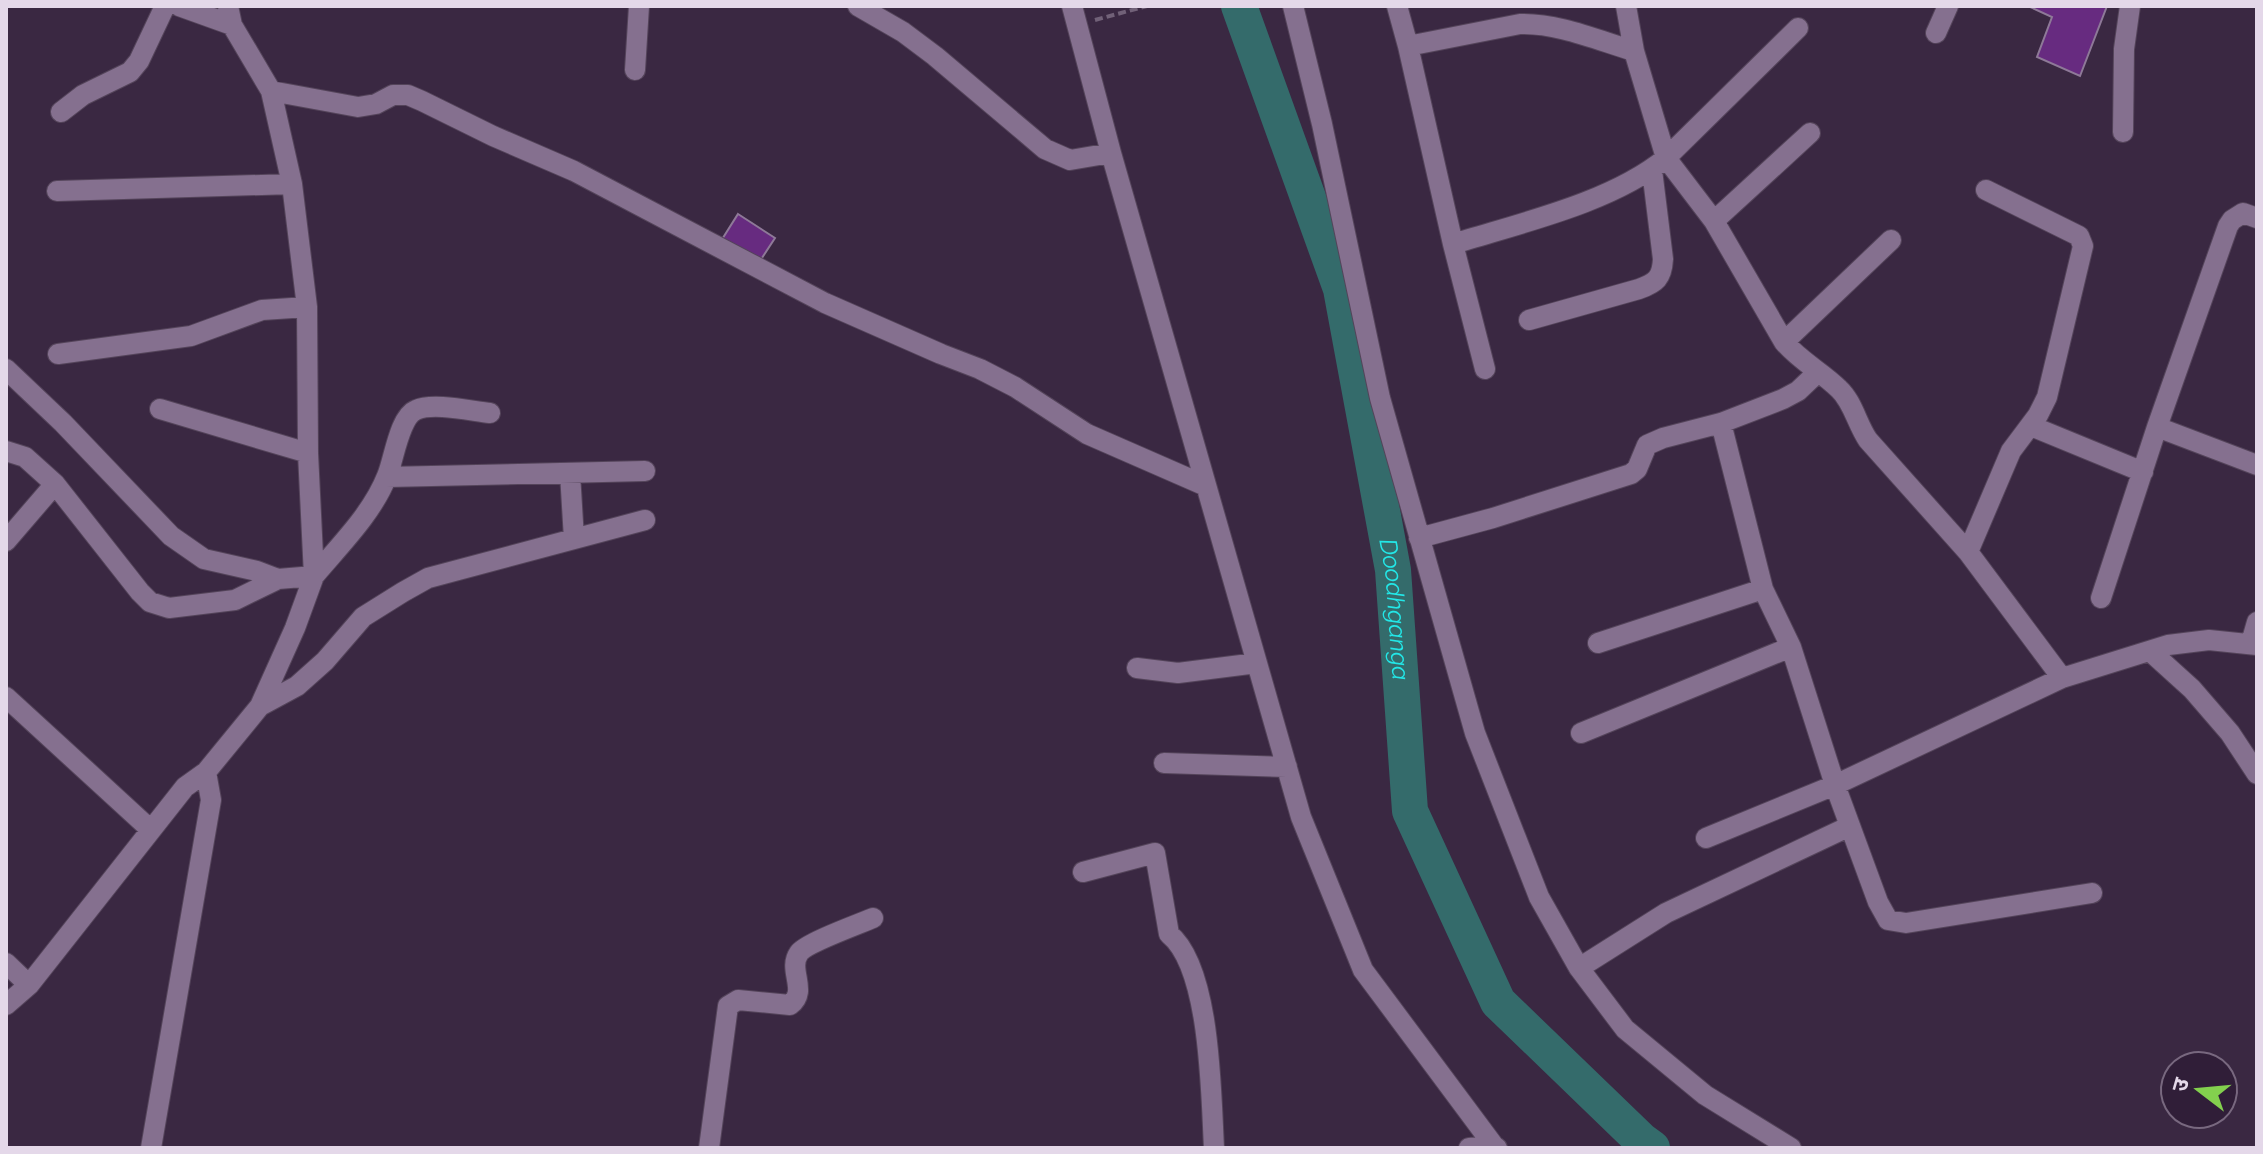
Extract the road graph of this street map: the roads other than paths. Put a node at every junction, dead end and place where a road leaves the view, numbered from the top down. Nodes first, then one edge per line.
1 (165, 6) edge
2 (179, 6) edge
3 (639, 6) edge
4 (858, 6) edge
5 (1072, 6) edge
6 (1293, 6) edge
7 (1397, 6) edge
8 (1626, 6) edge
9 (1948, 6) edge
10 (2130, 6) edge
11 (230, 16) edge
12 (1798, 28) dead end
13 (1936, 33) dead end
14 (1408, 46) junction
15 (1634, 51) junction
16 (635, 70) dead end
17 (271, 91) junction
18 (61, 112) dead end
19 (2123, 132) dead end
20 (1810, 133) dead end
21 (1111, 153) junction
22 (1659, 164) junction
23 (292, 184) junction
24 (1986, 190) dead end
25 (57, 191) dead end
26 (2257, 218) edge
27 (1714, 221) junction
28 (1891, 240) dead end
29 (1453, 244) junction
30 (307, 307) junction
31 (1529, 320) dead end
32 (1784, 342) junction
33 (58, 354) dead end
34 (6, 369) edge
35 (1485, 369) dead end
36 (1818, 372) junction
37 (160, 409) dead end
38 (490, 413) dead end
39 (1721, 423) junction
40 (2031, 426) junction
41 (2157, 427) junction
42 (6, 451) edge
43 (308, 453) junction
44 (2257, 465) edge
45 (645, 471) dead end
46 (2143, 472) junction
47 (570, 473) junction
48 (387, 477) junction
49 (55, 484) junction
50 (1206, 486) junction
51 (645, 520) dead end
52 (1419, 538) junction
53 (574, 539) junction
54 (6, 541) edge
55 (1968, 552) junction
56 (314, 576) junction
57 (278, 579) junction
58 (1763, 589) junction
59 (2101, 598) dead end
60 (2257, 622) edge
61 (1598, 643) dead end
62 (2254, 644) edge
63 (1791, 647) junction
64 (2150, 651) junction
65 (1257, 663) junction
66 (1137, 668) dead end
67 (2062, 678) junction
68 (6, 697) edge
69 (260, 706) junction
70 (1581, 733) dead end
71 (1164, 763) dead end
72 (1287, 767) junction
73 (206, 772) junction
74 (2257, 774) edge
75 (1835, 785) junction
76 (1850, 826) junction
77 (151, 830) junction
78 (1706, 838) dead end
79 (1083, 872) dead end
80 (2092, 893) dead end
81 (873, 918) dead end
82 (6, 963) edge
83 (1579, 968) junction
84 (29, 985) junction
85 (6, 1005) edge
86 (1495, 1147) edge
87 (151, 1148) edge
88 (709, 1148) edge
89 (1214, 1148) edge
90 (1469, 1148) edge
91 (1791, 1148) edge

1 - 18 street
2 - 11 street
3 - 16 street
4 - 21 street
5 - 21 street
6 - 52 street
7 - 14 street
8 - 15 street
9 - 13 street
10 - 19 street
11 - 17 street
12 - 22 street
14 - 15 street
14 - 29 street
15 - 22 street
17 - 23 street
17 - 50 street
20 - 27 street
21 - 50 street
22 - 27 street
22 - 29 street
22 - 31 street
23 - 25 street
23 - 30 street
24 - 40 street
26 - 41 street
27 - 32 street
28 - 32 street
29 - 35 street
30 - 33 street
30 - 43 street
32 - 36 street
34 - 57 street
36 - 39 street
36 - 55 street
37 - 43 street
38 - 48 street
39 - 52 street
39 - 58 street
40 - 46 street
40 - 55 street
41 - 44 street
41 - 46 street
42 - 49 street
43 - 56 street
45 - 47 street
46 - 59 street
47 - 48 street
47 - 53 street
48 - 56 street
49 - 54 street
49 - 57 street
50 - 65 street
51 - 53 street
52 - 83 street
53 - 69 street
55 - 67 street
56 - 57 street
56 - 69 street
58 - 61 street
58 - 63 street
60 - 62 street
62 - 64 street
63 - 70 street
63 - 75 street
64 - 67 street
64 - 74 street
65 - 66 street
65 - 72 street
67 - 75 street
68 - 77 street
69 - 73 street
71 - 72 street
72 - 86 street
73 - 77 street
73 - 87 street
75 - 76 street
75 - 78 street
76 - 80 street
76 - 83 street
77 - 84 street
79 - 89 street
81 - 88 street
82 - 84 street
83 - 91 street
84 - 85 street
86 - 90 street

